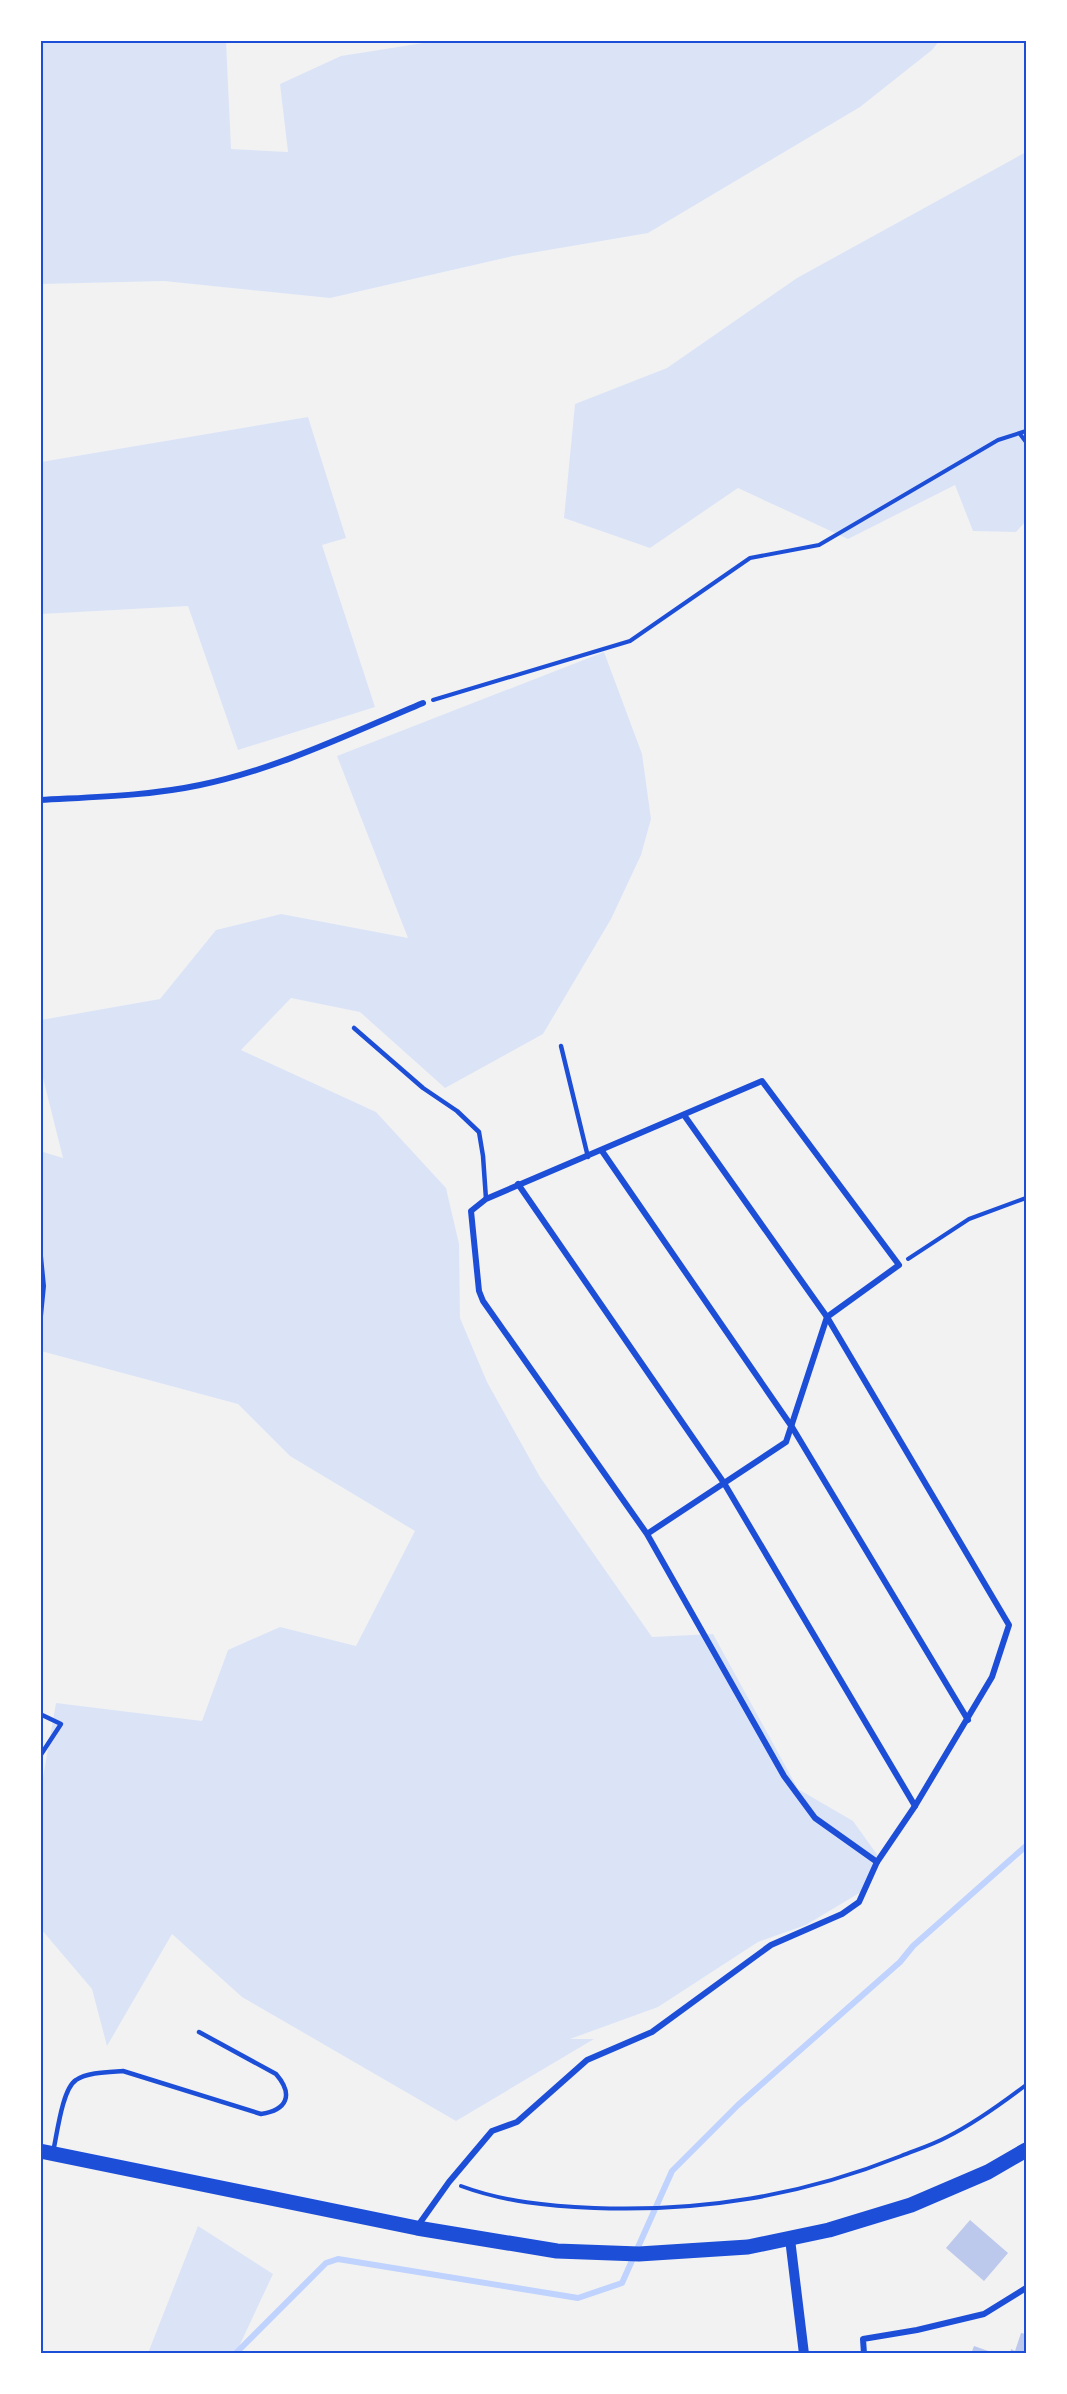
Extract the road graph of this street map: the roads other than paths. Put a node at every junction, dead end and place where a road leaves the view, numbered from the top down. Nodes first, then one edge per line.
1 (423, 703) road end
2 (40, 800) edge
3 (354, 1028) dead end
4 (561, 1046) dead end
5 (684, 1115) junction
6 (602, 1151) junction
7 (588, 1157) junction
8 (518, 1184) junction
9 (486, 1199) junction
10 (826, 1317) junction
11 (792, 1427) junction
12 (724, 1483) junction
13 (647, 1534) junction
14 (40, 1714) edge
15 (968, 1720) junction
16 (40, 1756) edge
17 (915, 1806) junction
18 (878, 1862) junction
19 (199, 2032) dead end
20 (1026, 2150) edge
21 (47, 2152) edge
22 (417, 2228) junction
23 (790, 2239) junction
24 (1026, 2288) edge
25 (804, 2354) edge
26 (864, 2354) edge

1 - 2 street
3 - 9 lane
4 - 7 lane
5 - 6 street
5 - 10 street
5 - 10 street
6 - 7 street
6 - 11 street
7 - 8 street
8 - 9 street
8 - 12 street
9 - 13 street
10 - 11 street
10 - 15 street
11 - 12 street
11 - 15 street
12 - 13 street
12 - 17 street
13 - 18 street
14 - 16 lane
15 - 17 street
17 - 18 street
18 - 22 street
19 - 21 lane
20 - 23 highway
21 - 22 highway
22 - 23 highway
23 - 25 street
24 - 26 street

